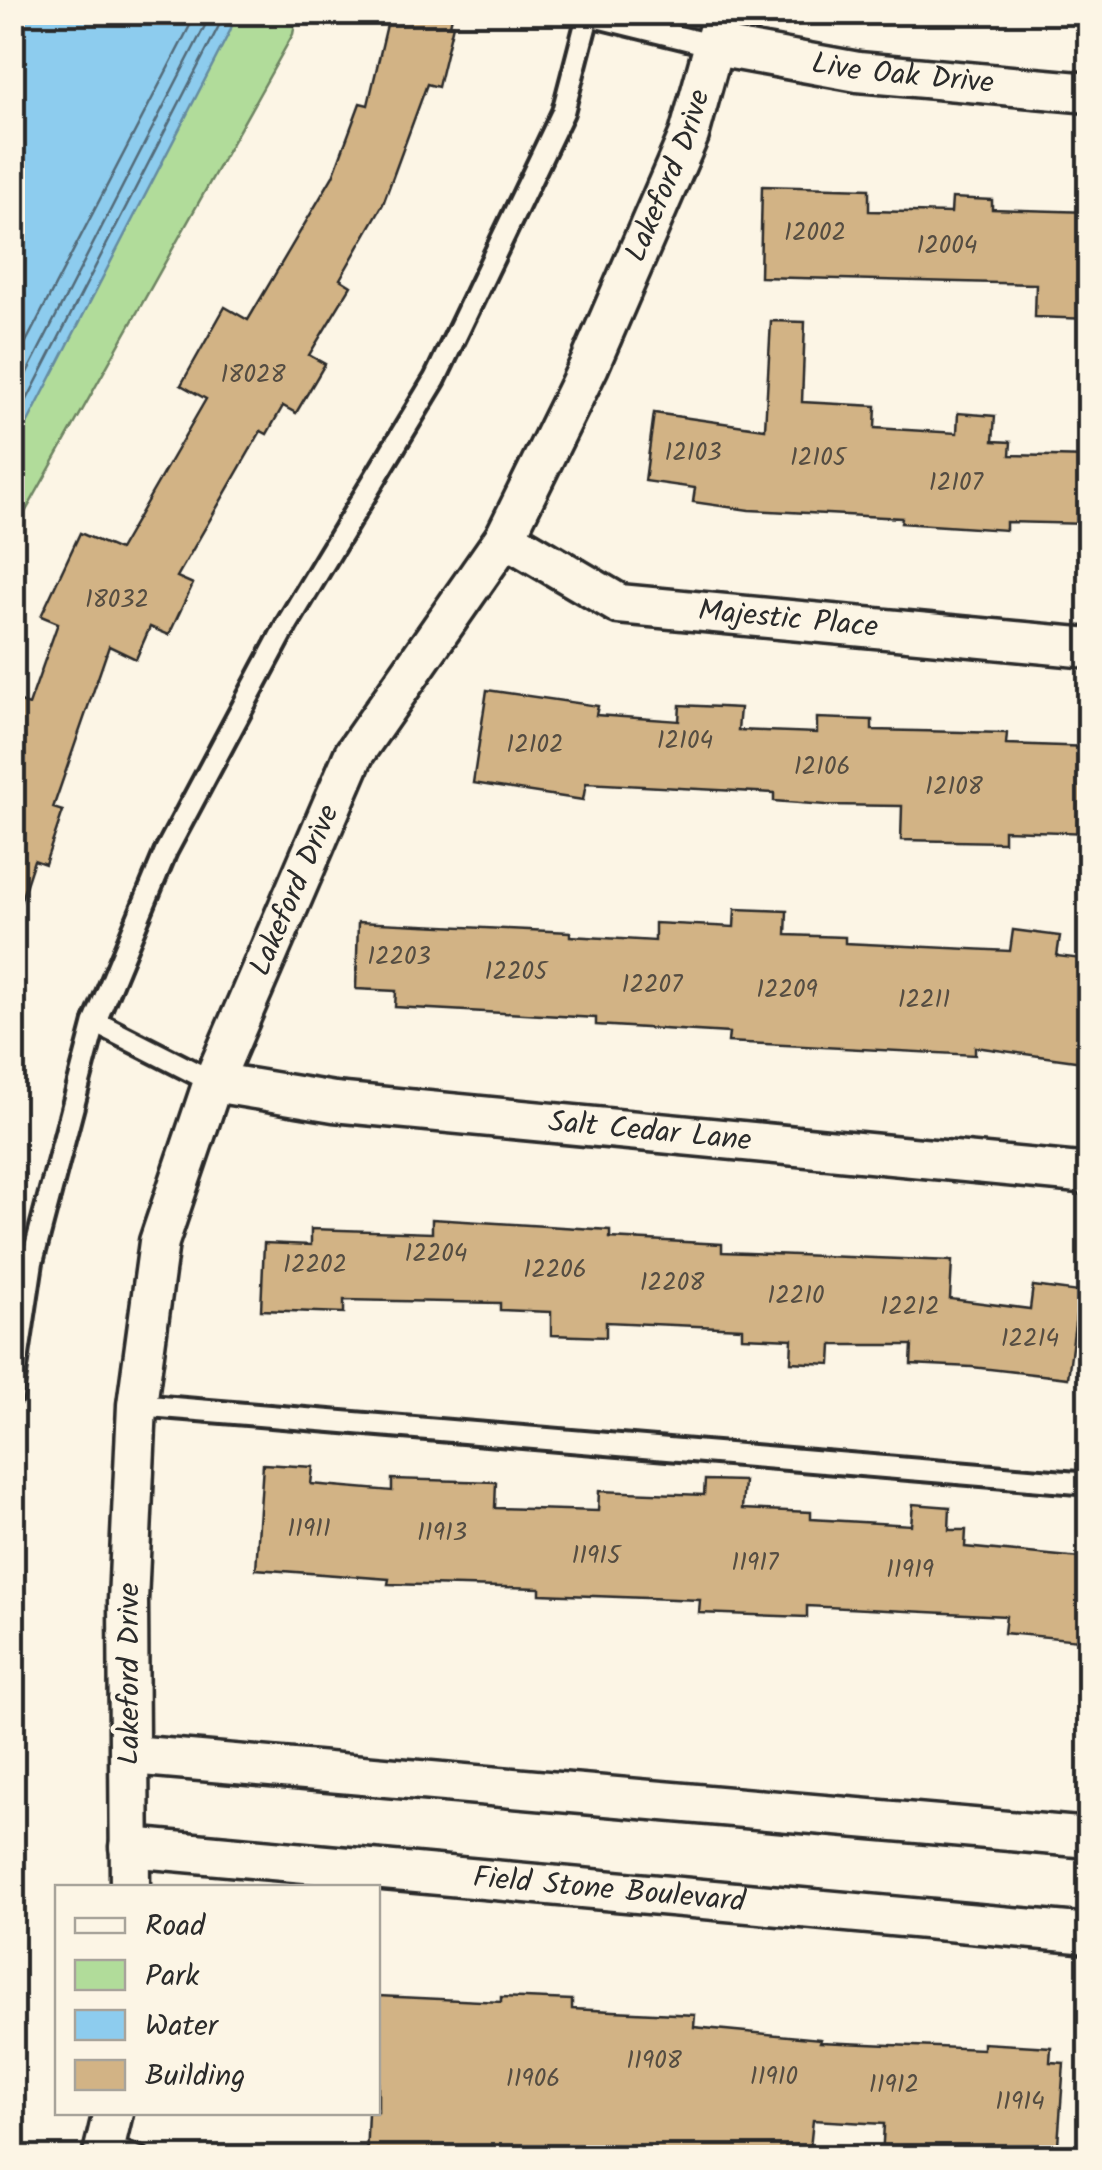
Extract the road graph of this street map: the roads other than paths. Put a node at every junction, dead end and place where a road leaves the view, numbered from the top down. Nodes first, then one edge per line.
1 (589, 14) edge
2 (719, 29) edge
3 (1090, 93) edge
4 (505, 537) junction
5 (1090, 648) edge
6 (96, 1022) junction
7 (213, 1082) junction
8 (1090, 1174) edge
9 (12, 1395) edge
10 (137, 1406) junction
11 (1090, 1484) edge
12 (131, 1755) junction
13 (1090, 1838) edge
14 (129, 1847) junction
15 (130, 1885) edge
16 (1090, 1934) edge

1 - 2 lane
1 - 6 lane
2 - 3 street, Live Oak Drive
2 - 4 street, Lakeford Drive
4 - 5 street, Majestic Place
4 - 7 street, Lakeford Drive
6 - 7 lane
6 - 9 lane
7 - 8 street, Salt Cedar Lane
7 - 10 street, Lakeford Drive
10 - 11 lane
10 - 12 street, Lakeford Drive
12 - 13 street
12 - 14 street, Lakeford Drive
14 - 15 street, Lakeford Drive
14 - 16 street, Field Stone Boulevard

